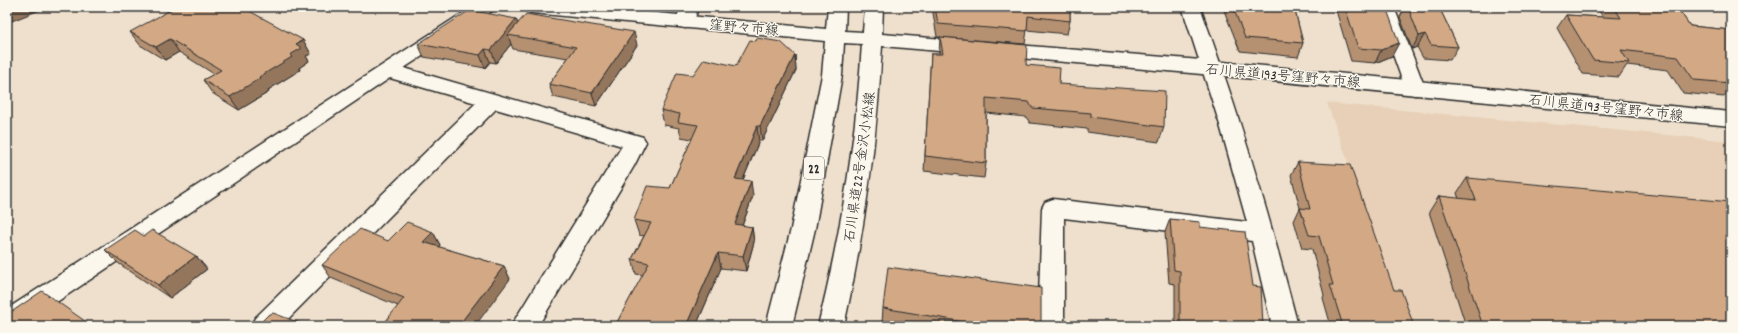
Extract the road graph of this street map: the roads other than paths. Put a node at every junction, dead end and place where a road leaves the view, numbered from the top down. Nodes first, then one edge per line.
1 (485, 7) edge
2 (533, 7) edge
3 (837, 7) edge
4 (874, 7) edge
5 (1191, 7) edge
6 (1385, 7) edge
7 (687, 15) edge
8 (835, 36) junction
9 (872, 38) junction
10 (1213, 68) junction
11 (387, 70) junction
12 (1415, 88) junction
13 (491, 101) junction
14 (1731, 119) edge
15 (1262, 232) junction
16 (7, 322) edge
17 (264, 326) edge
18 (524, 326) edge
19 (779, 326) edge
20 (831, 326) edge
21 (1051, 326) edge
22 (1285, 326) edge

1 - 11 street
2 - 7 street, 窪野々市線
3 - 8 street, 22
4 - 9 street, 石川県道22号金沢小松線
5 - 10 street
6 - 12 street
7 - 8 street, 窪野々市線
8 - 9 street, 石川県道193号窪野々市線
8 - 19 street, 22
9 - 10 street, 石川県道193号窪野々市線
9 - 20 street, 石川県道22号金沢小松線
10 - 12 street, 石川県道193号窪野々市線
10 - 15 street
11 - 13 street
11 - 16 street
12 - 14 street, 石川県道193号窪野々市線
13 - 17 street
13 - 18 street
15 - 21 street
15 - 22 street

